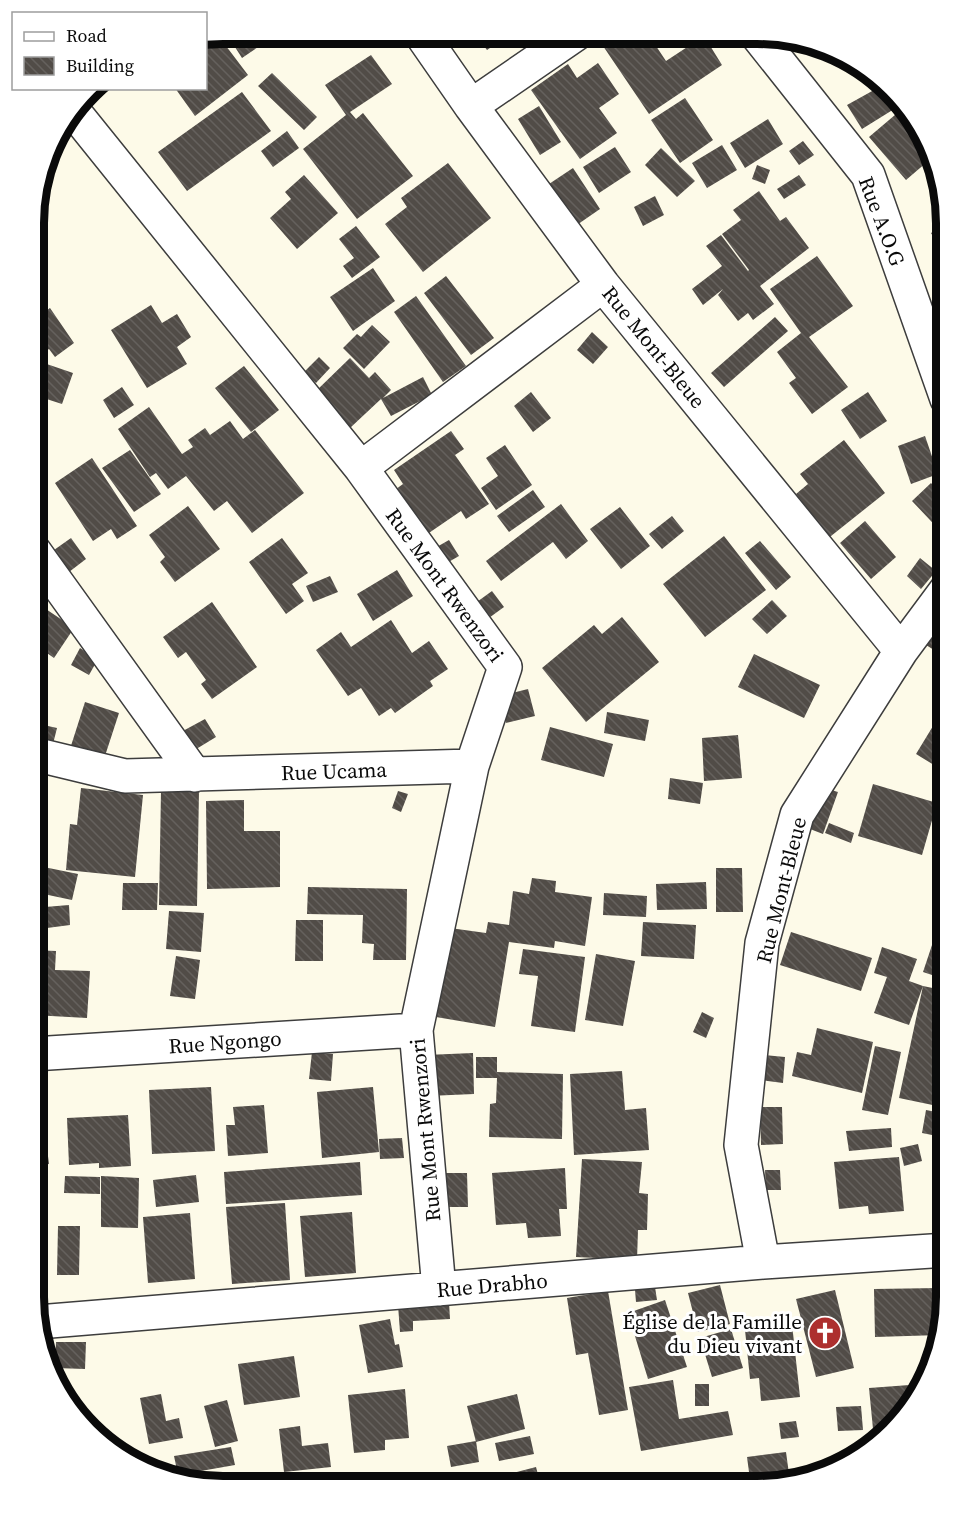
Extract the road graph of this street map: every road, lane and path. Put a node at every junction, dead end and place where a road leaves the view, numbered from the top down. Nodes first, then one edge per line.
1 (427, 43) edge
2 (563, 43) edge
3 (764, 43) edge
4 (471, 106) junction
5 (78, 118) edge
6 (603, 285) junction
7 (936, 368) edge
8 (361, 468) junction
9 (43, 564) edge
10 (936, 604) edge
11 (901, 651) junction
12 (43, 756) edge
13 (472, 766) junction
14 (195, 775) junction
15 (416, 1030) junction
16 (43, 1053) edge
17 (936, 1251) edge
18 (763, 1262) junction
19 (440, 1289) junction
20 (45, 1321) edge

1 - 4 street, Rue Mont-Bleue
2 - 4 street
3 - 7 street, Rue A.O.G
4 - 6 street, Rue Mont-Bleue
5 - 8 street, Rue Mont Rwenzori
6 - 8 street
6 - 11 street, Rue Mont-Bleue
8 - 13 street, Rue Mont Rwenzori
9 - 14 street
10 - 11 street, Rue Mont-Bleue
11 - 18 street, Rue Mont-Bleue
12 - 14 street, Rue Ucama
13 - 14 street, Rue Ucama
13 - 15 street, Rue Mont Rwenzori
15 - 16 street, Rue Ngongo
15 - 19 street, Rue Mont Rwenzori
17 - 18 street, Rue Drabho
18 - 19 street, Rue Drabho
19 - 20 street, Rue Drabho

